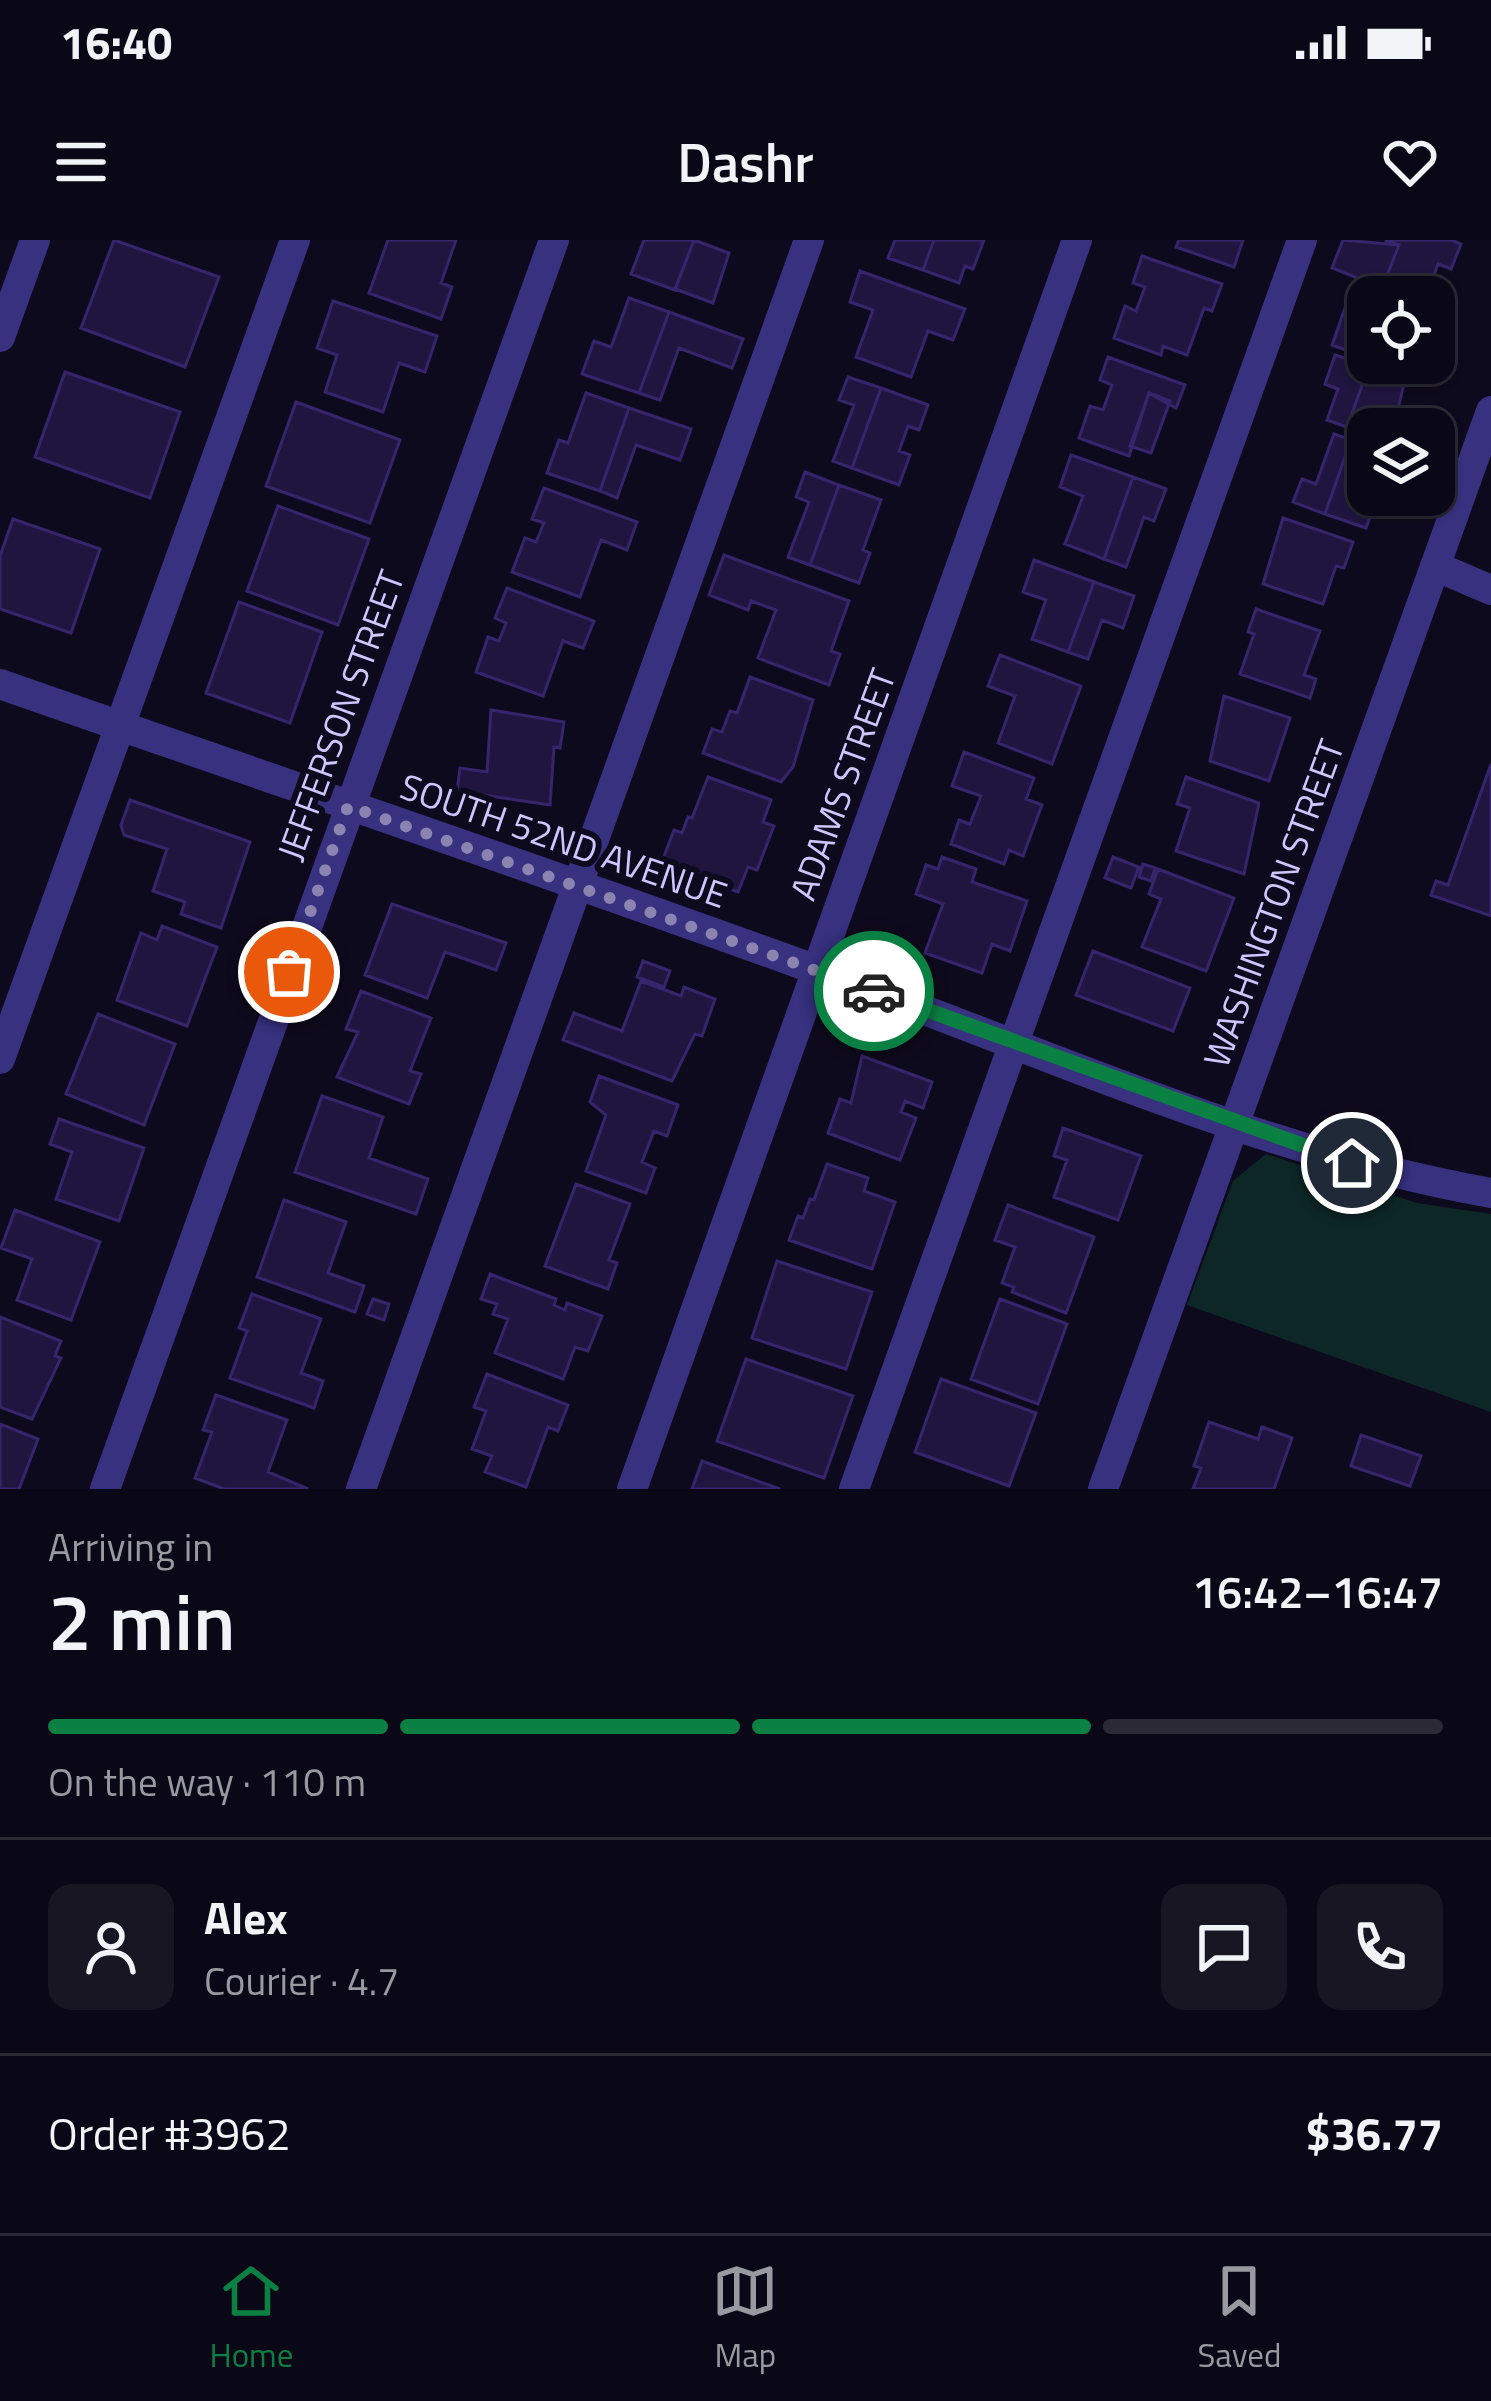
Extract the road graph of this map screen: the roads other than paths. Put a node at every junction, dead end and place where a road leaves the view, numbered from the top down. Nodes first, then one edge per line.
1 (35, 240) edge
2 (295, 240) edge
3 (554, 240) edge
4 (809, 240) edge
5 (1077, 240) edge
6 (1302, 240) edge
7 (0, 337) edge
8 (1491, 411) edge
9 (1436, 566) junction
10 (1491, 590) edge
11 (0, 684) edge
12 (120, 726) junction
13 (348, 806) junction
14 (579, 887) junction
15 (817, 970) junction
16 (1014, 1042) junction
17 (0, 1059) edge
18 (1235, 1124) junction
19 (1491, 1193) edge
20 (105, 1489) edge
21 (361, 1489) edge
22 (632, 1489) edge
23 (854, 1489) edge
24 (1103, 1489) edge

1 - 7 street
2 - 12 street
3 - 13 street, JEFFERSON STREET
4 - 14 street
5 - 15 street, ADAMS STREET
6 - 16 street
8 - 9 street, WASHINGTON STREET
9 - 10 street
9 - 18 street, WASHINGTON STREET
11 - 12 street, SOUTH 52ND AVENUE
12 - 13 street, SOUTH 52ND AVENUE
12 - 17 street
13 - 14 street, SOUTH 52ND AVENUE
13 - 20 street, JEFFERSON STREET
14 - 15 street, SOUTH 52ND AVENUE
14 - 21 street
15 - 16 street, SOUTH 52ND AVENUE
15 - 22 street, ADAMS STREET
16 - 18 street, SOUTH 52ND AVENUE
16 - 23 street
18 - 19 street, SOUTH 52ND AVENUE
18 - 24 street, WASHINGTON STREET

